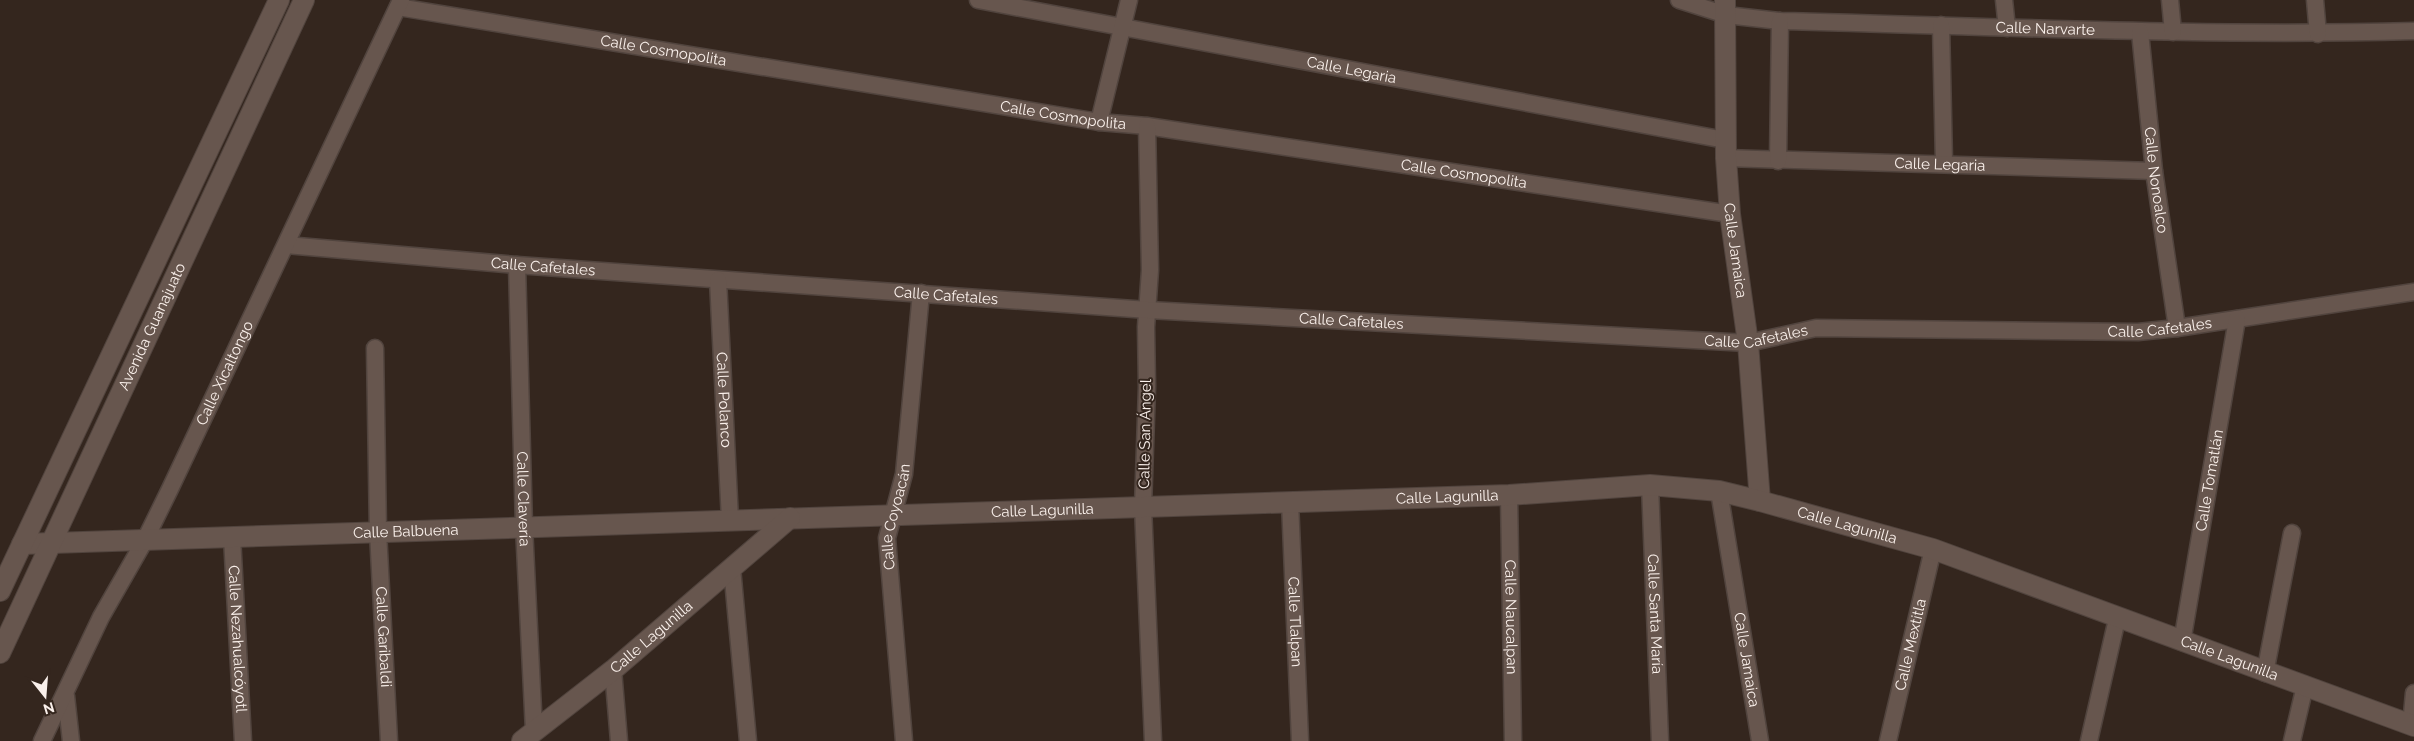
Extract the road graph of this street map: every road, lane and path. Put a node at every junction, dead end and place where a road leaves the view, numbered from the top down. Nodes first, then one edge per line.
1 (279, 0) edge
2 (304, 0) edge
3 (978, 0) edge
4 (1129, 0) edge
5 (1679, 0) edge
6 (2004, 0) edge
7 (2170, 0) edge
8 (2315, 0) edge
9 (399, 4) edge
10 (1725, 7) edge
11 (1780, 21) junction
12 (1941, 25) junction
13 (1124, 28) junction
14 (2007, 28) junction
15 (2414, 31) edge
16 (2140, 32) junction
17 (2173, 32) junction
18 (2318, 34) junction
19 (1099, 122) junction
20 (1146, 126) junction
21 (1726, 149) junction
22 (1778, 161) junction
23 (1944, 163) junction
24 (2154, 171) junction
25 (1730, 214) junction
26 (286, 245) junction
27 (517, 265) junction
28 (718, 280) junction
29 (2414, 292) edge
30 (921, 293) junction
31 (1148, 310) junction
32 (2237, 319) junction
33 (2177, 328) junction
34 (1748, 343) junction
35 (375, 348) dead end
36 (1650, 485) junction
37 (1719, 491) junction
38 (1509, 495) junction
39 (1760, 501) junction
40 (1290, 502) junction
41 (1143, 507) junction
42 (892, 515) junction
43 (790, 518) junction
44 (730, 520) junction
45 (524, 527) junction
46 (378, 532) junction
47 (2292, 533) dead end
48 (232, 537) junction
49 (145, 540) junction
50 (51, 543) junction
51 (22, 544) junction
52 (1933, 549) junction
53 (732, 568) junction
54 (0, 591) edge
55 (2118, 619) junction
56 (2182, 642) junction
57 (0, 653) edge
58 (613, 670) junction
59 (2265, 672) junction
60 (2305, 686) junction
61 (66, 694) junction
62 (2414, 694) edge
63 (2413, 725) edge
64 (528, 736) edge
65 (42, 741) edge
66 (71, 741) edge
67 (243, 741) edge
68 (389, 741) edge
69 (619, 741) edge
70 (748, 741) edge
71 (904, 741) edge
72 (1153, 741) edge
73 (1300, 741) edge
74 (1513, 741) edge
75 (1660, 741) edge
76 (1760, 741) edge
77 (1888, 741) edge
78 (2089, 741) edge
79 (2292, 741) edge

1 - 51 street, Avenida Guanajuato
2 - 50 street, Avenida Guanajuato
3 - 13 street, Calle Legaria
4 - 13 street
5 - 10 street, Calle Narvarte
6 - 14 street
7 - 17 street
8 - 18 street
9 - 19 street, Calle Cosmopolita
9 - 26 street, Calle Xicaltongo
10 - 11 street, Calle Narvarte
10 - 21 street, Calle Jamaica
11 - 12 street, Calle Narvarte
11 - 22 street
12 - 14 street, Calle Narvarte
12 - 23 street
13 - 19 street
13 - 21 street, Calle Legaria
14 - 16 street, Calle Narvarte
15 - 18 street, Calle Narvarte
16 - 17 street, Calle Narvarte
16 - 24 street, Calle Nonoalco
17 - 18 street, Calle Narvarte
19 - 20 street, Calle Cosmopolita
20 - 25 street, Calle Cosmopolita
20 - 31 street, Calle San Ángel
21 - 22 street, Calle Legaria
21 - 25 street, Calle Jamaica
22 - 23 street, Calle Legaria
23 - 24 street, Calle Legaria
24 - 33 street, Calle Nonoalco
25 - 34 street, Calle Jamaica
26 - 27 street, Calle Cafetales
26 - 49 street, Calle Xicaltongo
27 - 28 street, Calle Cafetales
27 - 45 street, Calle Clavería
28 - 30 street, Calle Cafetales
28 - 44 street, Calle Polanco
29 - 32 street, Calle Cafetales
30 - 31 street, Calle Cafetales
30 - 42 street, Calle Coyoacán
31 - 34 street, Calle Cafetales
31 - 41 street, Calle San Ángel
32 - 33 street, Calle Cafetales
32 - 56 street, Calle Tomatlán
33 - 34 street, Calle Cafetales
34 - 39 street, Calle Jamaica
35 - 46 street, Calle Garibaldi
36 - 37 street, Calle Lagunilla
36 - 38 street, Calle Lagunilla
36 - 75 street, Calle Santa María
37 - 39 street, Calle Lagunilla
37 - 76 street, Calle Jamaica
38 - 40 street, Calle Lagunilla
38 - 74 street, Calle Naucalpan
39 - 52 street, Calle Lagunilla
40 - 41 street, Calle Lagunilla
40 - 73 street, Calle Tlalpan
41 - 42 street, Calle Lagunilla
41 - 72 street, Calle San Ángel
42 - 43 street, Calle Lagunilla
42 - 71 street, Calle Coyoacán
43 - 44 street, Calle Balbuena
43 - 53 street, Calle Lagunilla
44 - 45 street, Calle Balbuena
45 - 46 street, Calle Balbuena
45 - 64 street, Calle Clavería
46 - 48 street, Calle Balbuena
46 - 68 street, Calle Garibaldi
47 - 59 street
48 - 49 street, Calle Balbuena
48 - 67 street, Calle Nezahualcóyotl
49 - 50 street, Calle Balbuena
49 - 61 street, Calle Xicaltongo
50 - 51 street, Calle Balbuena
50 - 57 street, Avenida Guanajuato
51 - 54 street, Avenida Guanajuato
52 - 55 street, Calle Lagunilla
52 - 77 street, Calle Mextitla
53 - 58 street, Calle Lagunilla
53 - 70 street
55 - 56 street, Calle Lagunilla
55 - 78 street
56 - 59 street, Calle Lagunilla
58 - 64 street, Calle Lagunilla
58 - 69 street
59 - 60 street, Calle Lagunilla
60 - 63 street, Calle Lagunilla
60 - 79 street
61 - 65 street, Calle Xicaltongo
61 - 66 street
62 - 63 street

